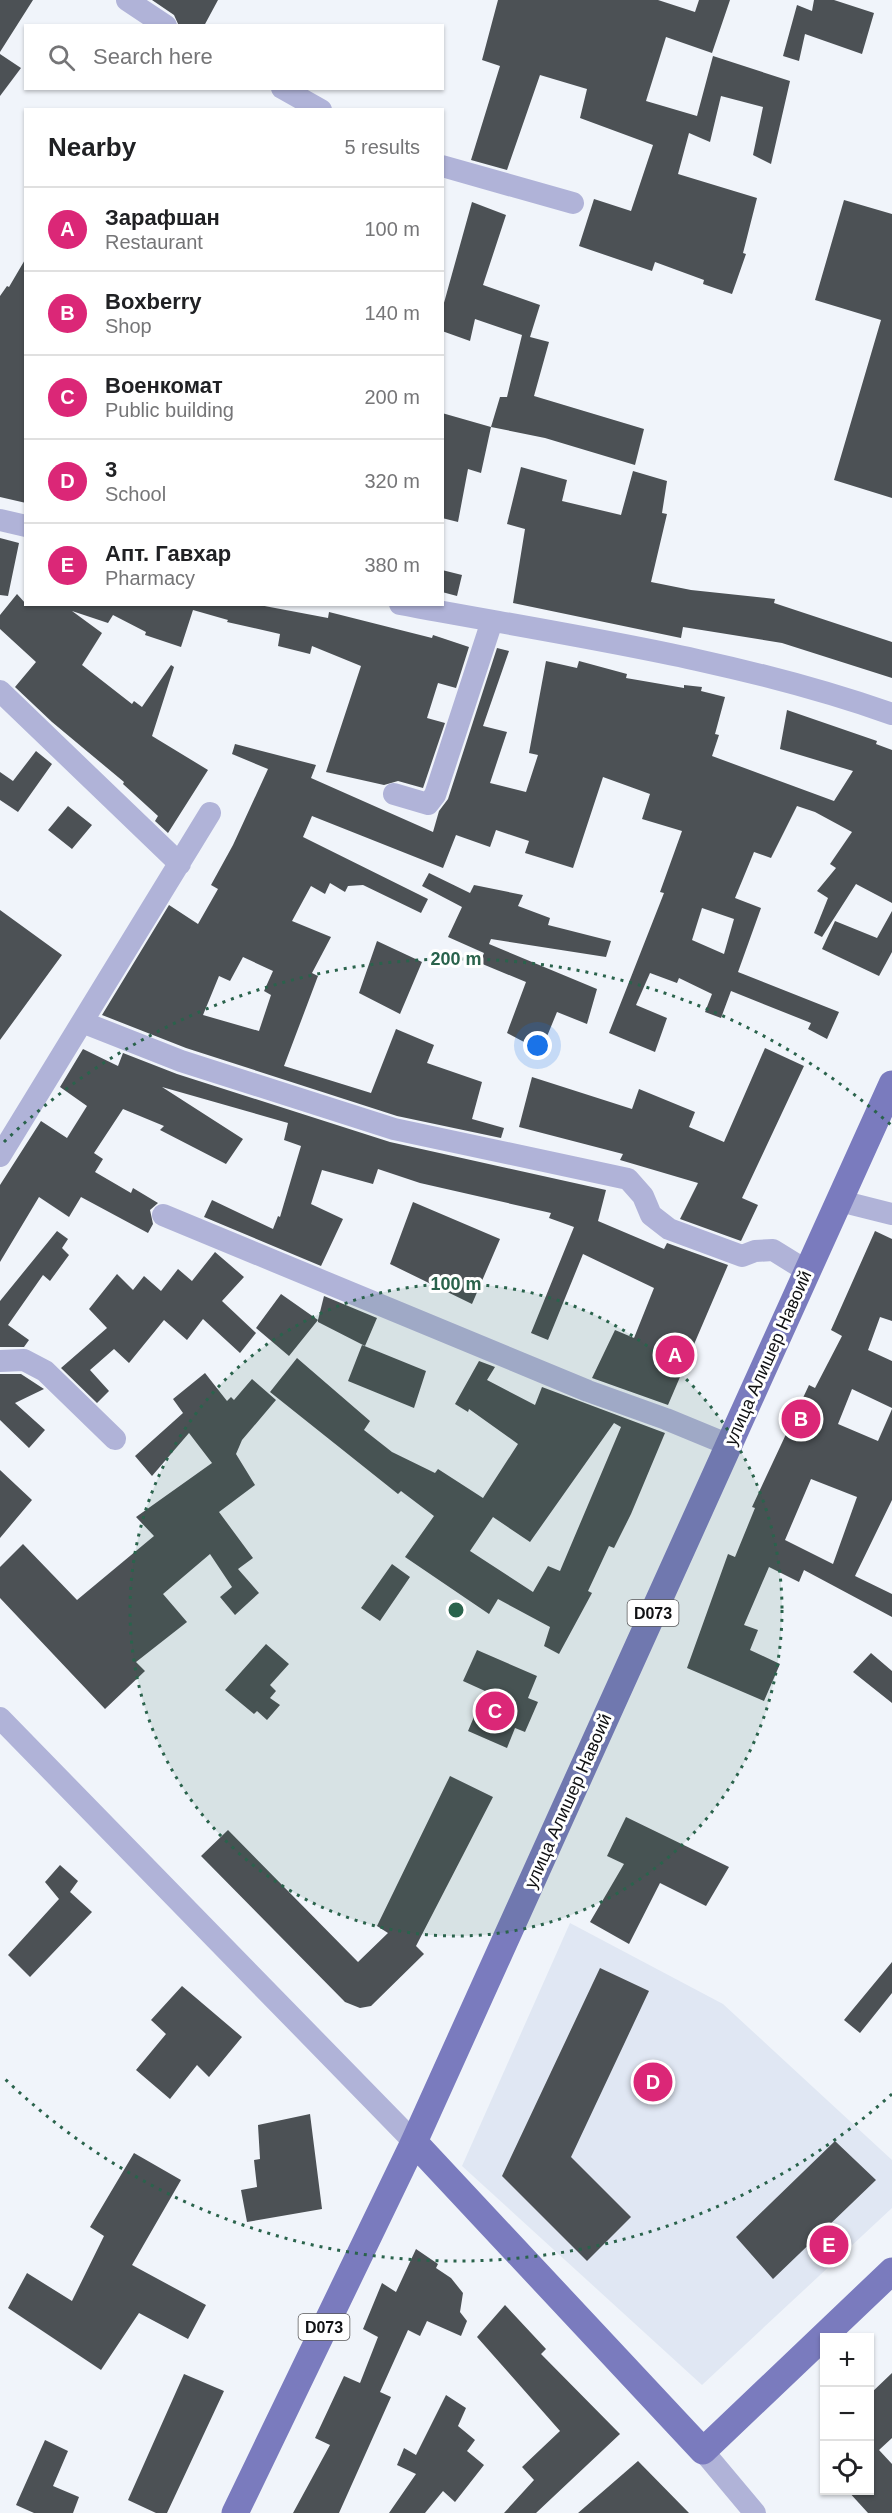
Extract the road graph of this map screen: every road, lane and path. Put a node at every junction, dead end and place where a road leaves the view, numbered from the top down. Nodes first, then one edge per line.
1 (127, 0) edge
2 (163, 24) edge
3 (286, 90) edge
4 (317, 108) edge
5 (444, 167) edge
6 (573, 203) dead end
7 (0, 520) edge
8 (24, 526) edge
9 (411, 606) edge
10 (492, 621) junction
11 (0, 691) edge
12 (892, 714) edge
13 (394, 794) dead end
14 (210, 813) dead end
15 (180, 864) junction
16 (82, 1022) junction
17 (892, 1084) edge
18 (0, 1156) edge
19 (840, 1201) junction
20 (163, 1215) dead end
21 (892, 1215) edge
22 (807, 1271) junction
23 (0, 1361) edge
24 (115, 1438) dead end
25 (729, 1445) junction
26 (0, 1718) edge
27 (414, 2142) junction
28 (892, 2271) edge
29 (703, 2451) junction
30 (235, 2513) edge
31 (755, 2513) edge

1 - 2 street
3 - 4 street
5 - 6 street
7 - 8 street
9 - 10 street
10 - 12 street
10 - 13 street
11 - 15 street
14 - 15 street
15 - 16 street
16 - 18 street
16 - 22 street
17 - 19 main road, улица Алишер Навоий / D073
19 - 21 street
19 - 22 main road, улица Алишер Навоий / D073
20 - 25 street
22 - 25 main road, улица Алишер Навоий / D073
23 - 24 street
25 - 27 main road, улица Алишер Навоий / D073
26 - 27 street
27 - 29 main road
27 - 30 main road, улица Алишер Навоий / D073
28 - 29 main road
29 - 31 street

